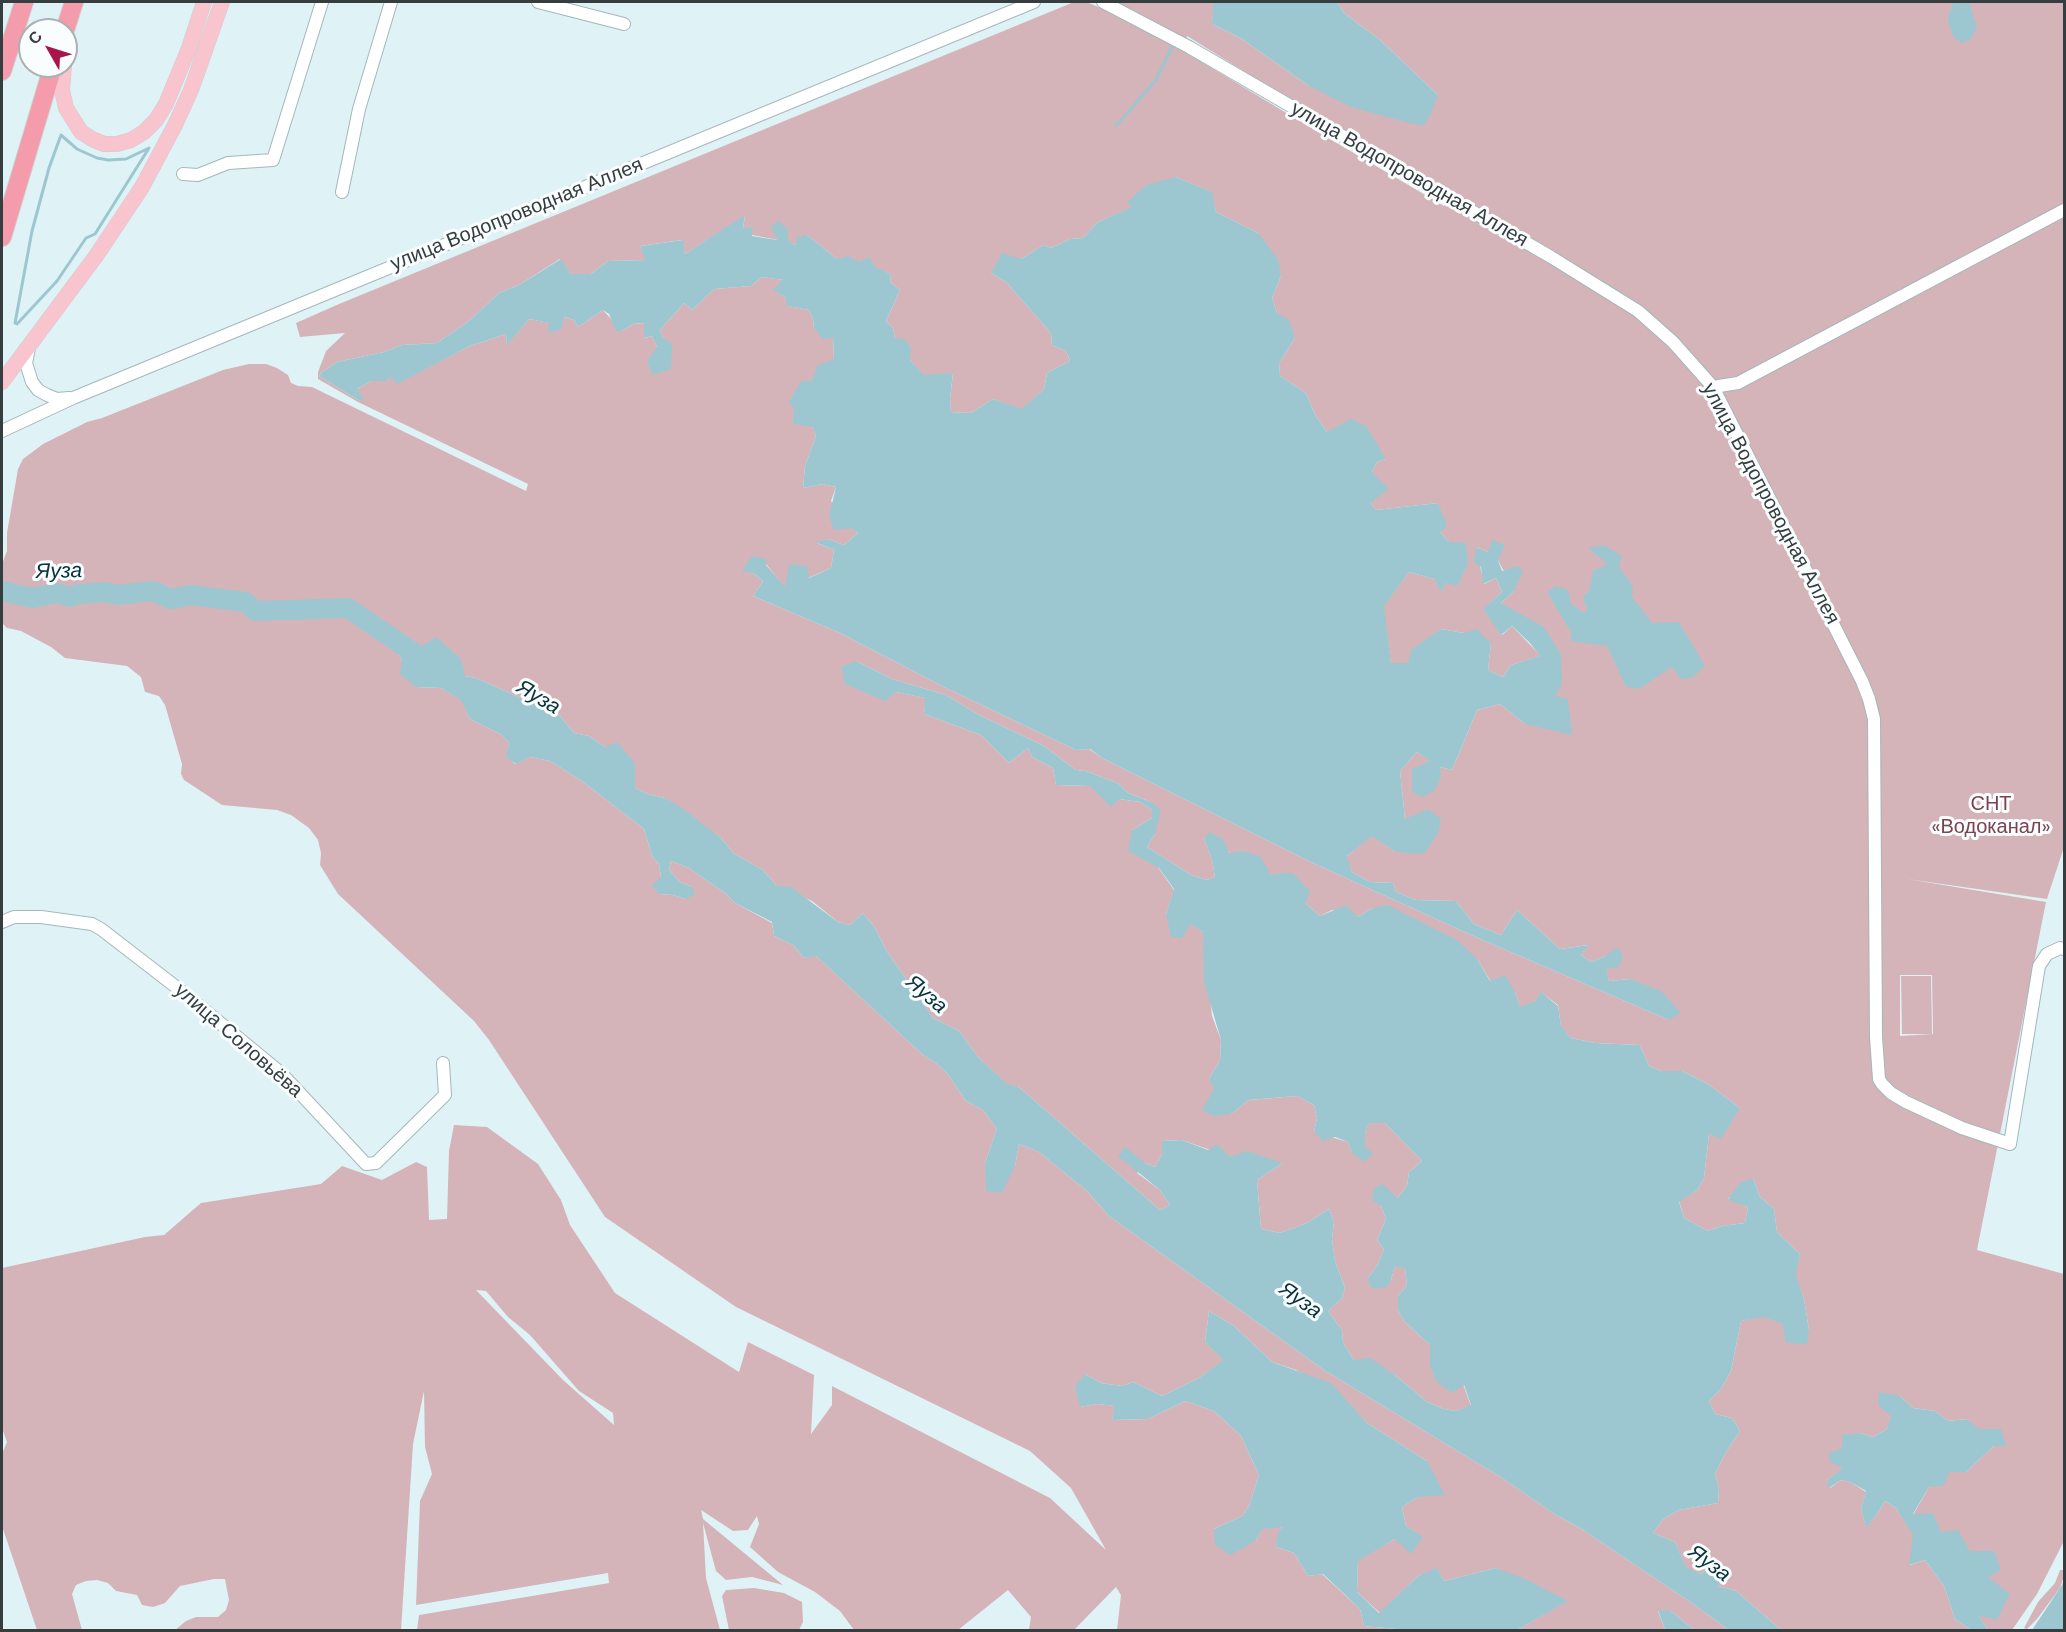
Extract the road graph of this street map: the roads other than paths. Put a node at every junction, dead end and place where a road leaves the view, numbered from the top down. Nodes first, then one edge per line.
1 (24, 2) edge
2 (74, 2) edge
3 (204, 2) edge
4 (222, 2) edge
5 (322, 2) edge
6 (391, 2) edge
7 (538, 2) edge
8 (1034, 2) edge
9 (1103, 2) edge
10 (69, 18) edge
11 (624, 24) dead end
12 (2, 71) edge
13 (49, 78) edge
14 (63, 78) edge
15 (183, 174) dead end
16 (342, 192) dead end
17 (2064, 210) edge
18 (2, 237) edge
19 (30, 342) junction
20 (2, 382) edge
21 (1713, 387) junction
22 (73, 398) junction
23 (2, 431) edge
24 (2, 922) edge
25 (2064, 949) edge
26 (443, 1063) dead end

1 - 12 highway
2 - 10 highway
3 - 14 main road
4 - 19 main road
5 - 15 street
6 - 16 street
7 - 11 street
8 - 22 street, улица Водопроводная Аллея
9 - 21 street, улица Водопроводная Аллея
13 - 18 highway
17 - 21 street
19 - 20 main road
19 - 22 street
21 - 25 street, улица Водопроводная Аллея
22 - 23 street, улица Водопроводная Аллея
24 - 26 street, улица Соловьёва

